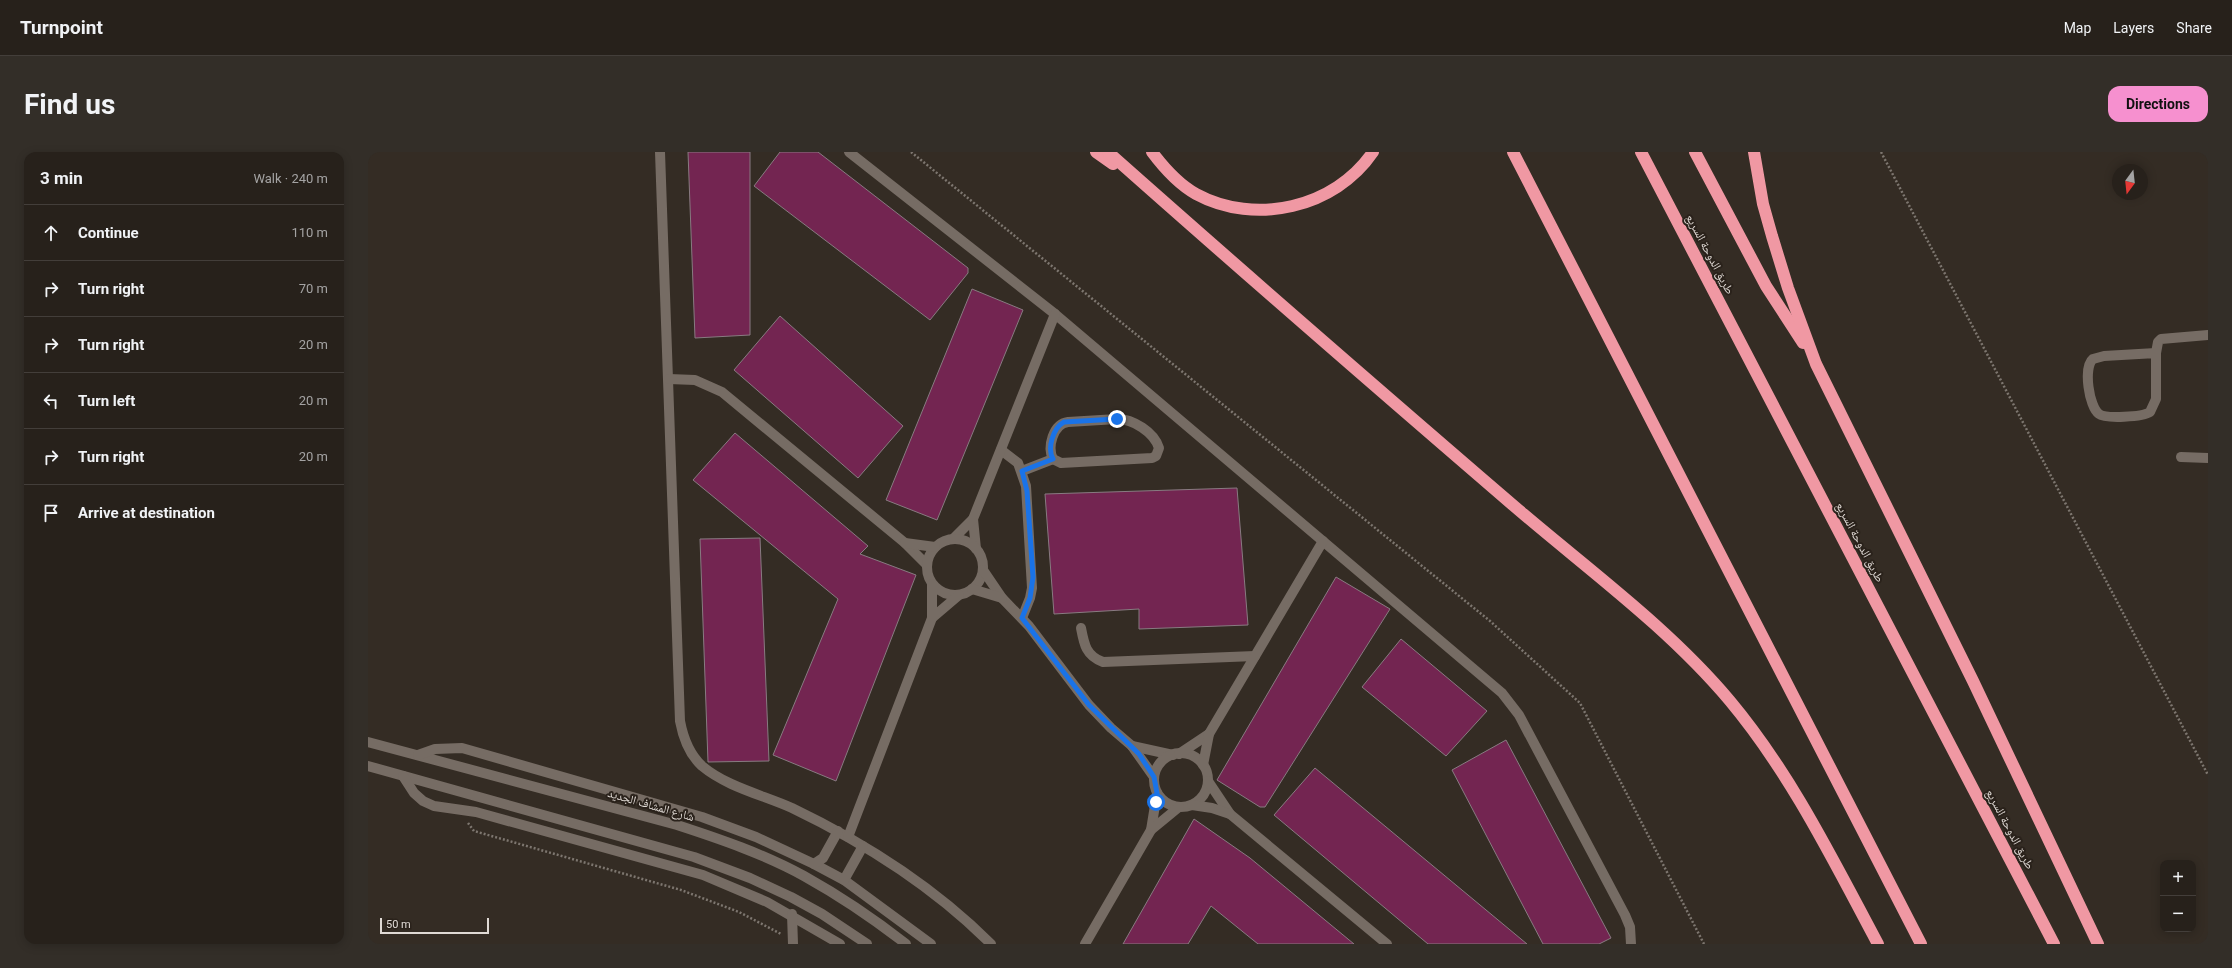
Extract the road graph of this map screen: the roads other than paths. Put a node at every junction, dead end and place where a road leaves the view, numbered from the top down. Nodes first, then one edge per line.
1 (660, 152) edge
2 (849, 152) edge
3 (1096, 152) edge
4 (1108, 152) edge
5 (1152, 152) edge
6 (1374, 152) edge
7 (1513, 152) edge
8 (1641, 152) edge
9 (1695, 152) edge
10 (1754, 152) edge
11 (1159, 197) junction
12 (1054, 314) junction
13 (2208, 335) edge
14 (2156, 353) junction
15 (1816, 364) junction
16 (669, 379) junction
17 (1001, 450) junction
18 (2181, 457) dead end
19 (2208, 458) edge
20 (1053, 459) junction
21 (1022, 471) junction
22 (973, 519) junction
23 (953, 540) junction
24 (1323, 541) junction
25 (905, 543) junction
26 (935, 547) junction
27 (976, 549) junction
28 (927, 565) junction
29 (983, 570) junction
30 (932, 584) junction
31 (972, 589) junction
32 (959, 595) junction
33 (1002, 598) junction
34 (932, 618) junction
35 (1022, 618) junction
36 (1081, 628) dead end
37 (1255, 656) junction
38 (1209, 734) junction
39 (368, 742) edge
40 (1132, 746) junction
41 (1176, 754) junction
42 (418, 755) junction
43 (1203, 765) junction
44 (368, 766) edge
45 (404, 776) junction
46 (1154, 777) junction
47 (1208, 781) junction
48 (1157, 793) junction
49 (1192, 805) junction
50 (1179, 807) junction
51 (1230, 814) junction
52 (1151, 830) junction
53 (838, 832) junction
54 (848, 837) junction
55 (863, 846) junction
56 (814, 864) junction
57 (844, 880) junction
58 (792, 914) junction
59 (793, 942) edge
60 (840, 944) edge
61 (867, 944) edge
62 (906, 944) edge
63 (931, 944) edge
64 (991, 944) edge
65 (1085, 944) edge
66 (1387, 944) edge
67 (1631, 944) edge
68 (1878, 944) edge
69 (1921, 944) edge
70 (2054, 944) edge
71 (2098, 944) edge

1 - 16 street
2 - 12 street
3 - 11 highway
4 - 11 highway
5 - 6 highway
7 - 69 highway
8 - 70 highway, طريق الدوحة السريع
9 - 15 highway
10 - 15 highway
11 - 68 highway
12 - 17 street
12 - 24 street
13 - 14 street
14 - 14 street
15 - 71 highway
16 - 25 street
16 - 53 street
17 - 21 street
17 - 22 street
18 - 19 street
20 - 20 street
20 - 21 street
21 - 35 street
22 - 23 street
22 - 27 street
23 - 26 street
23 - 27 street
24 - 37 street
24 - 67 street
25 - 26 street
25 - 28 street
26 - 28 street
27 - 29 street
28 - 30 street
29 - 31 street
29 - 33 street
30 - 32 street
30 - 34 street
31 - 32 street
31 - 33 street
32 - 34 street
33 - 35 street
34 - 54 street
35 - 40 street
36 - 37 street
37 - 38 street
38 - 41 street
38 - 43 street
39 - 42 street, شارع المشاف الجديد
40 - 41 street
40 - 46 street
41 - 43 street
41 - 46 street
42 - 56 street
42 - 62 street, شارع المشاف الجديد
43 - 47 street
44 - 45 street
45 - 58 street
45 - 61 street
46 - 48 street
47 - 49 street
47 - 51 street
48 - 50 street
48 - 52 street
49 - 50 street
49 - 51 street
50 - 52 street
51 - 66 street
52 - 65 street
53 - 54 street
53 - 56 street
54 - 55 street
55 - 57 street
55 - 64 street
56 - 57 street
57 - 63 street
58 - 59 street
58 - 60 street

